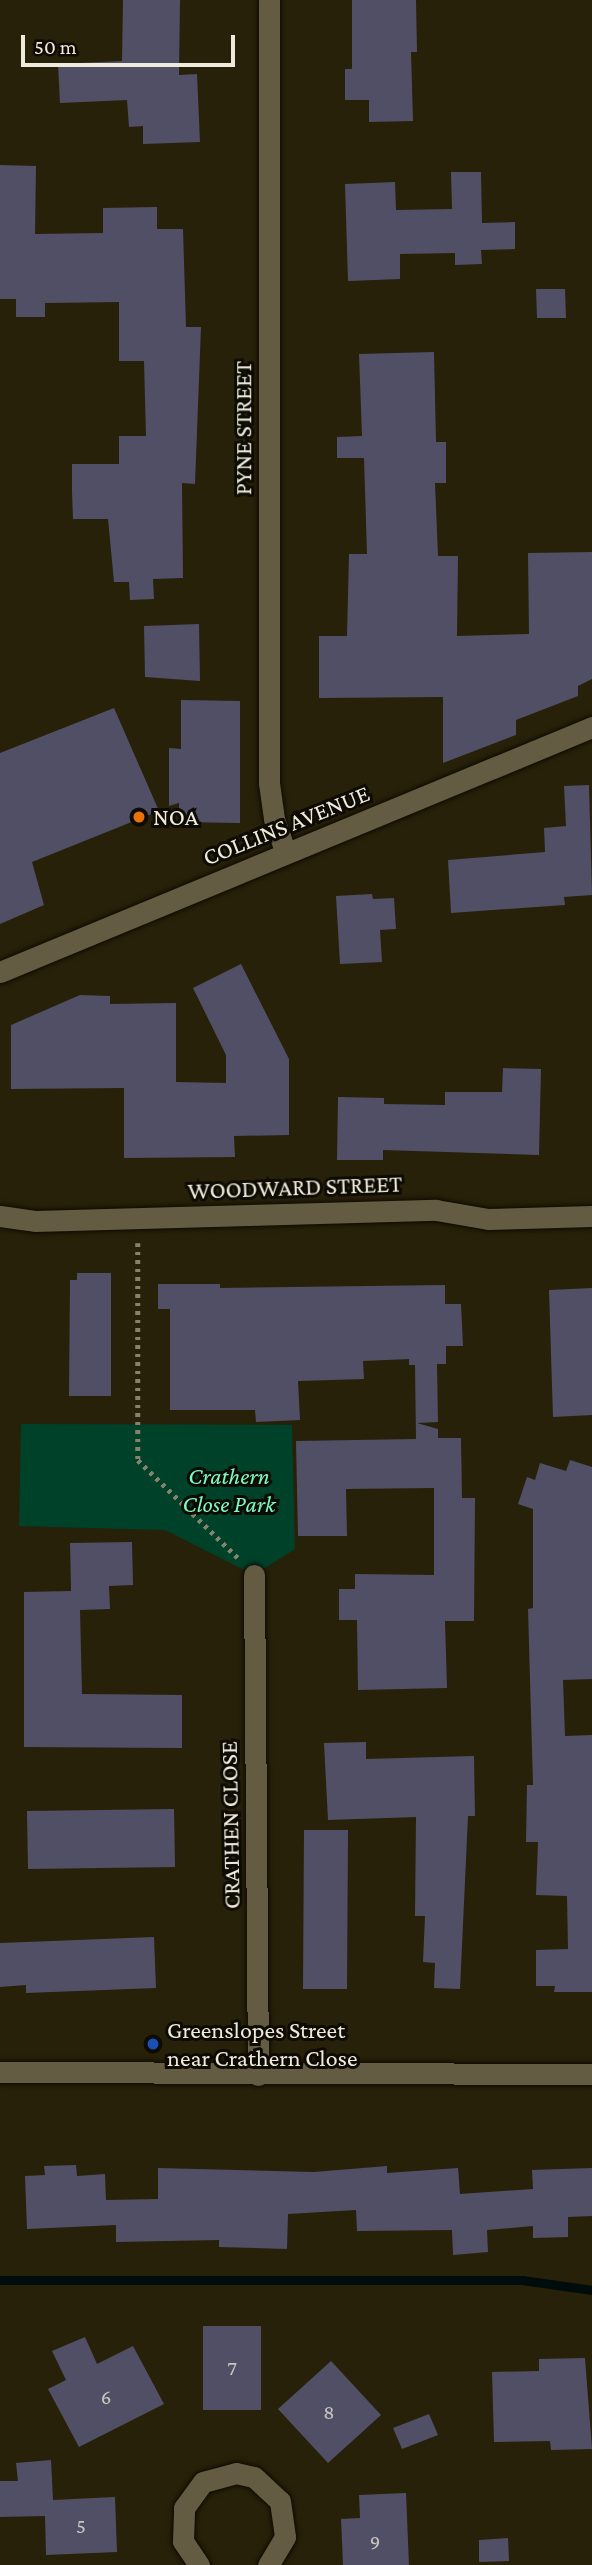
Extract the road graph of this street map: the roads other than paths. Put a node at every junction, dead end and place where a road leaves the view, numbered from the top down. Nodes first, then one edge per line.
1 (269, 0) edge
2 (592, 727) edge
3 (286, 853) junction
4 (0, 972) edge
5 (0, 1216) edge
6 (592, 1216) edge
7 (254, 1575) road end
8 (592, 2074) edge
9 (258, 2075) junction
10 (6, 2076) edge
11 (199, 2565) edge
12 (268, 2565) edge

1 - 3 street, PYNE STREET
2 - 3 street, COLLINS AVENUE
3 - 4 street, COLLINS AVENUE
5 - 6 street, WOODWARD STREET
7 - 9 street, CRATHEN CLOSE
8 - 9 street
9 - 10 street
11 - 12 street

